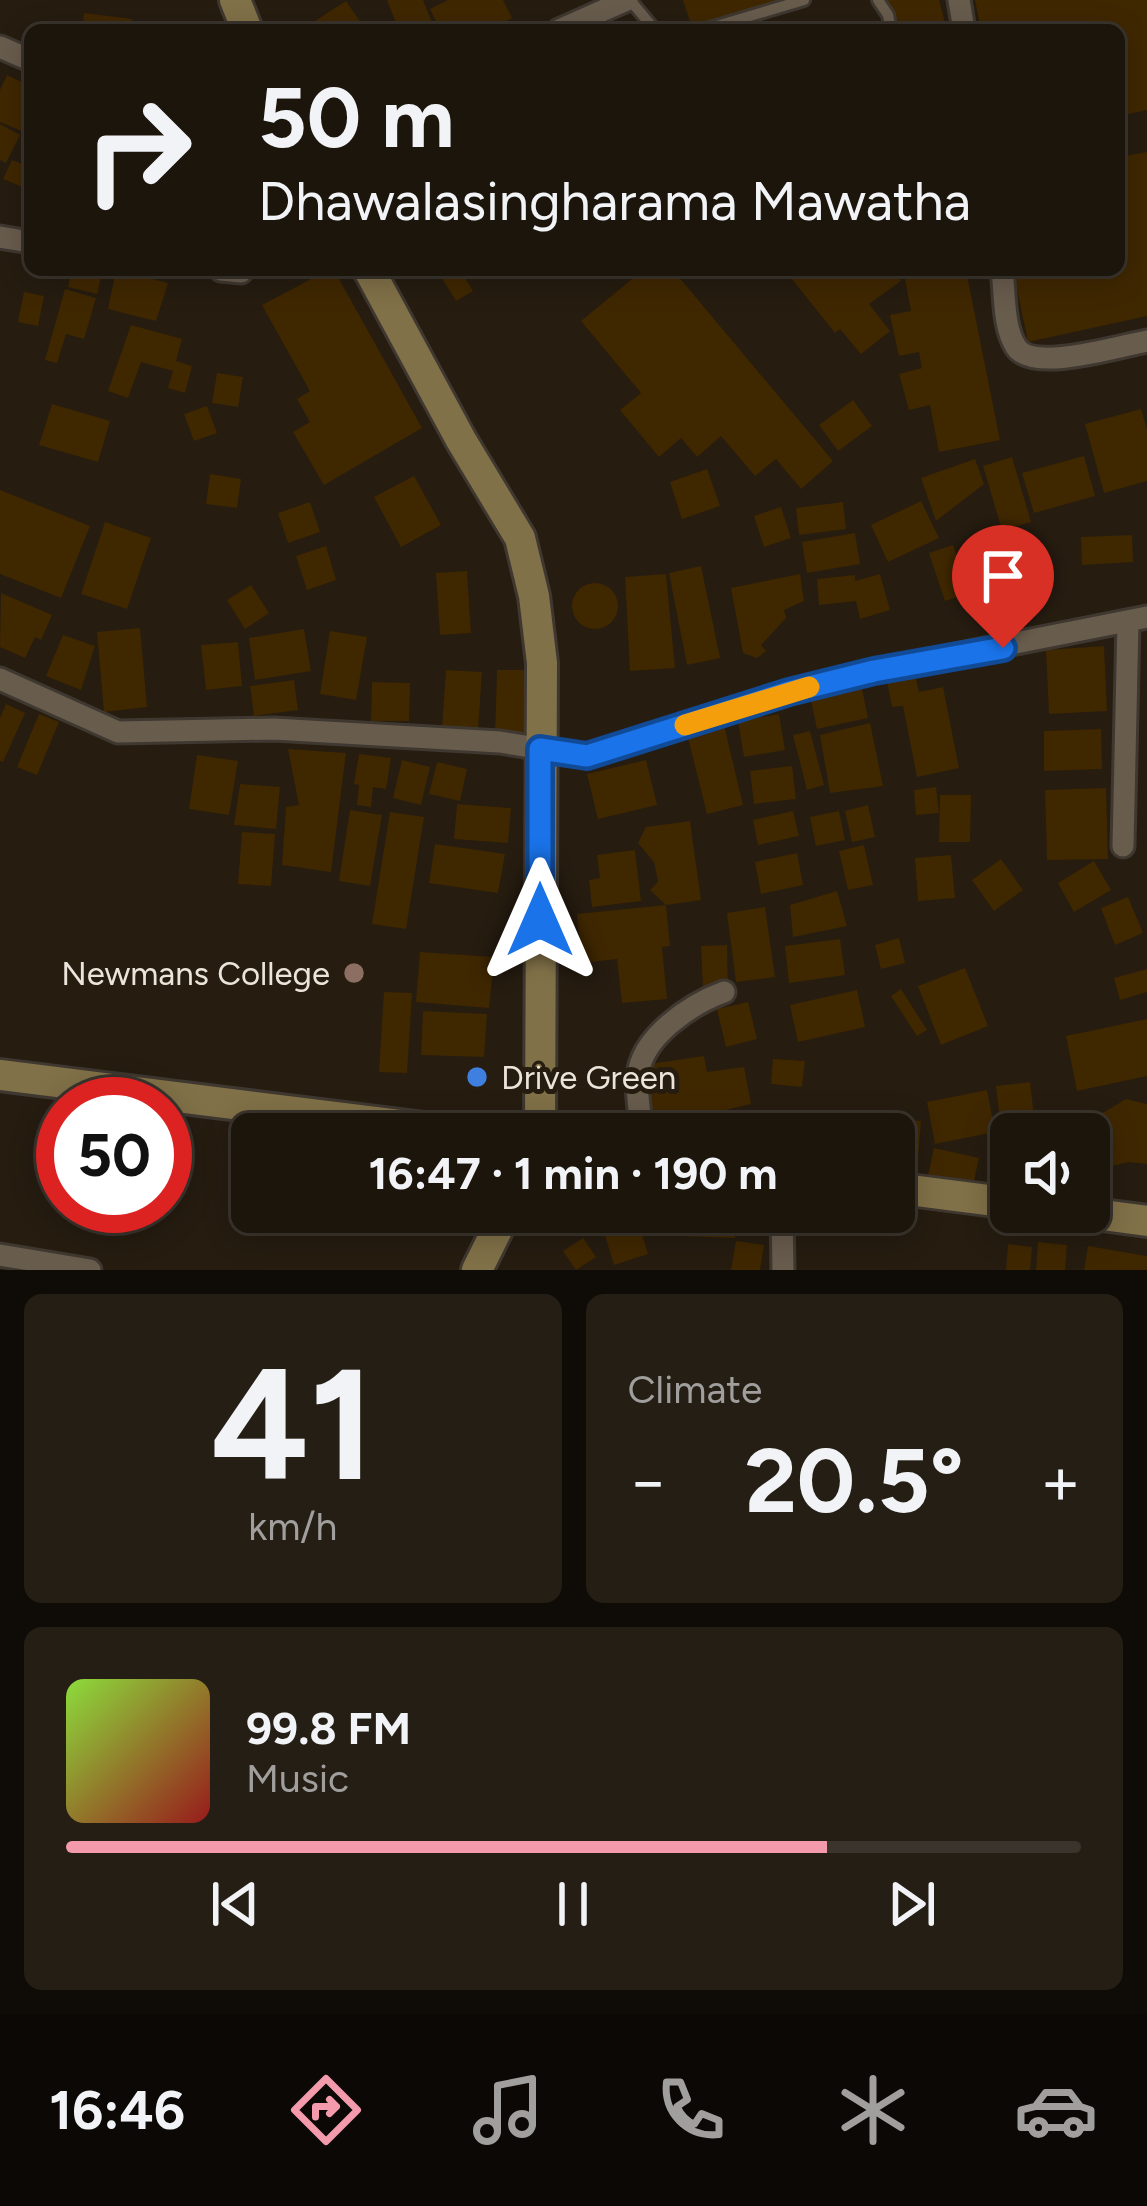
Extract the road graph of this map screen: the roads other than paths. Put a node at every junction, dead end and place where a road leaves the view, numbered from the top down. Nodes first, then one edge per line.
1 (628, 0) edge
2 (804, 0) edge
3 (573, 24) edge
4 (650, 24) edge
5 (723, 24) edge
6 (372, 276) edge
7 (1003, 276) edge
8 (1147, 340) edge
9 (1137, 619) edge
10 (0, 679) edge
11 (540, 749) junction
12 (1124, 846) dead end
13 (724, 992) dead end
14 (0, 1075) edge
15 (304, 1113) edge
16 (540, 1113) edge
17 (641, 1113) edge
18 (915, 1191) edge
19 (990, 1200) edge
20 (1110, 1216) edge
21 (1147, 1221) edge
22 (496, 1233) edge
23 (782, 1233) edge
24 (0, 1255) edge
25 (90, 1270) edge
26 (477, 1270) edge
27 (783, 1270) edge

1 - 3 street
1 - 4 lane
2 - 5 lane
6 - 11 main road
7 - 8 street
9 - 11 street
9 - 12 street
10 - 11 street
11 - 16 main road
13 - 17 street
14 - 15 main road
18 - 19 main road
20 - 21 main road
22 - 26 main road
23 - 27 street
24 - 25 street

